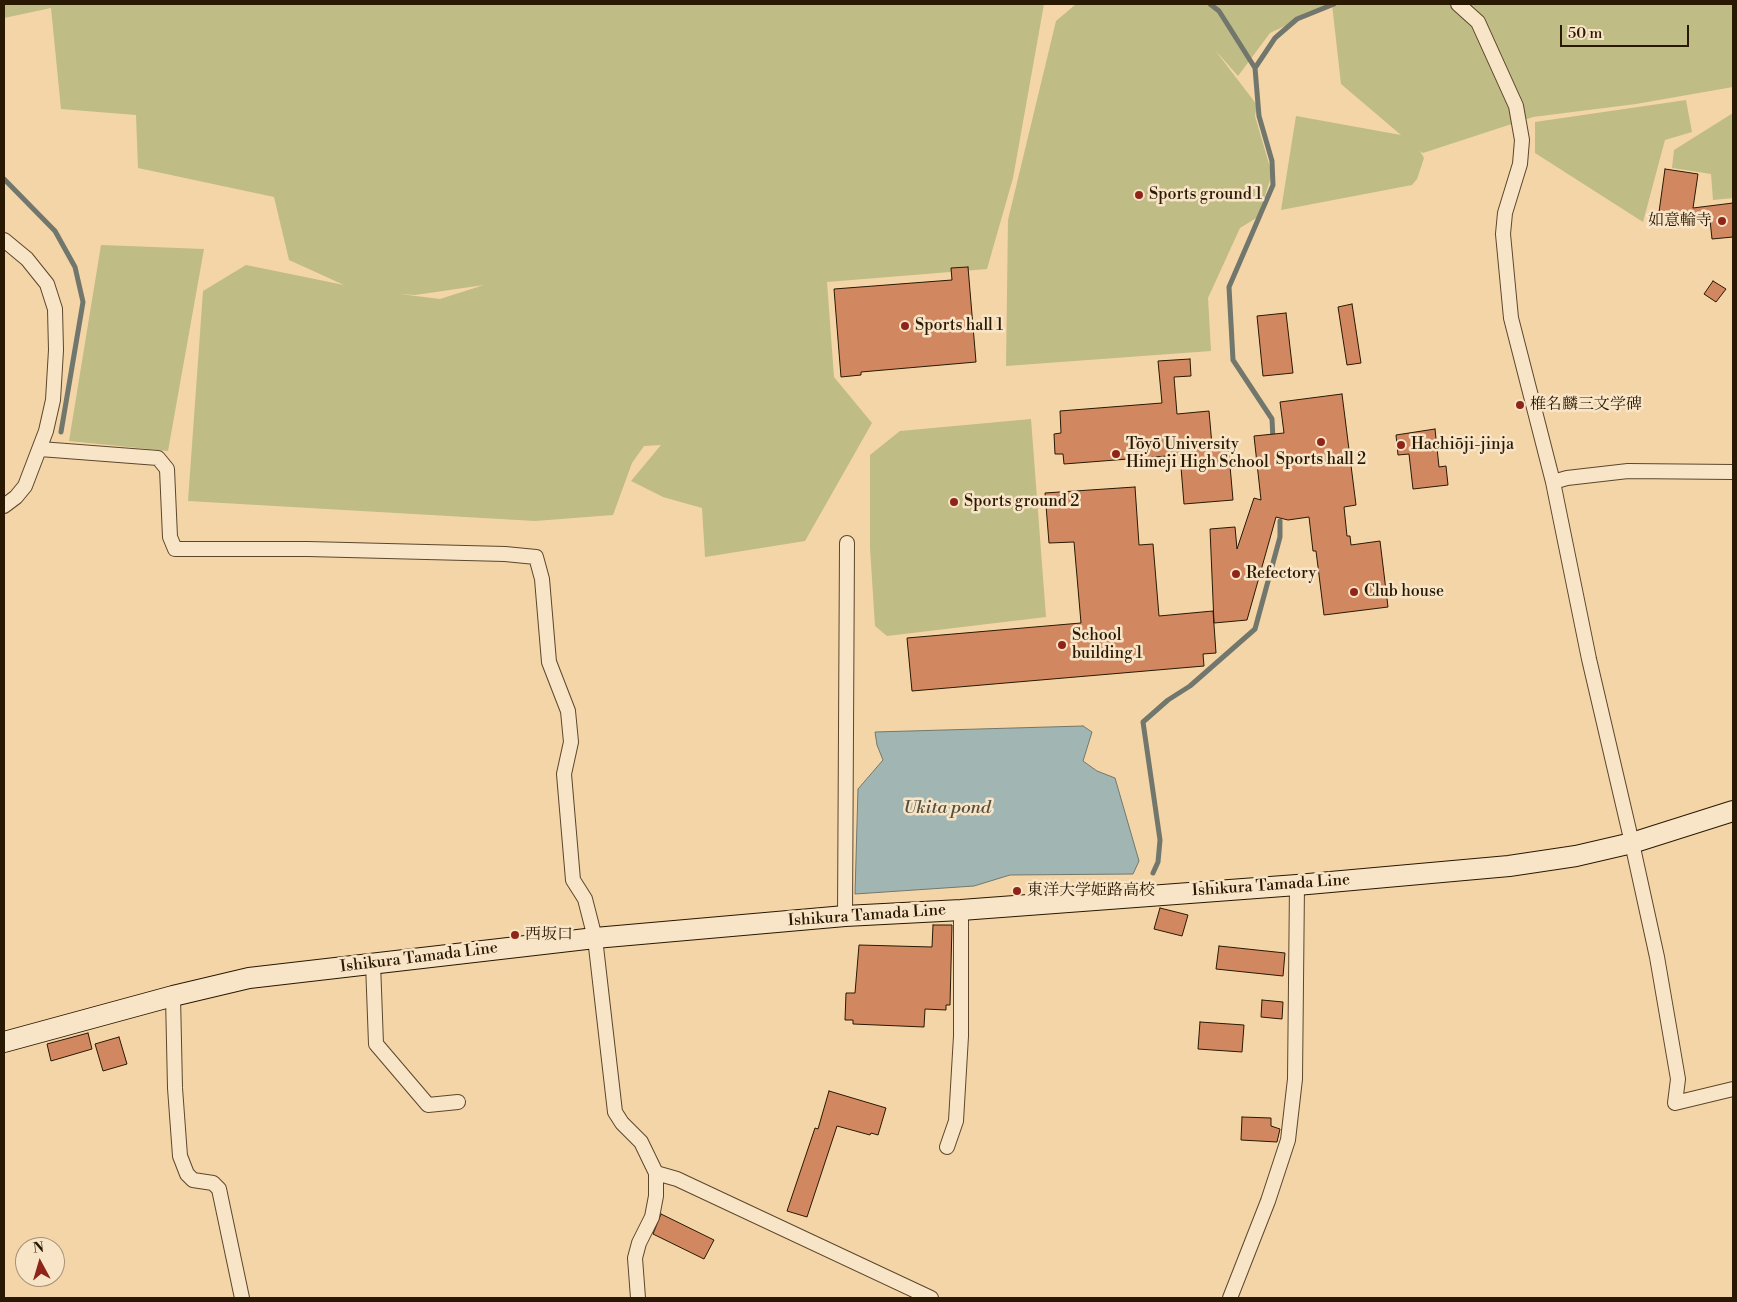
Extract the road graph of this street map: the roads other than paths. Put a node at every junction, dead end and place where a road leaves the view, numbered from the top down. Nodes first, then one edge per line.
1 (1458, 4) edge
2 (4, 240) edge
3 (40, 449) junction
4 (1733, 472) edge
5 (1553, 482) junction
6 (4, 506) edge
7 (847, 542) dead end
8 (1733, 811) edge
9 (1632, 843) junction
10 (1297, 885) junction
11 (961, 910) junction
12 (845, 916) junction
13 (595, 938) junction
14 (373, 963) junction
15 (173, 996) junction
16 (4, 1042) edge
17 (1733, 1089) edge
18 (458, 1102) dead end
19 (947, 1147) dead end
20 (656, 1173) junction
21 (242, 1298) edge
22 (638, 1298) edge
23 (932, 1298) edge
24 (1230, 1298) edge

1 - 5 street
2 - 3 street
3 - 6 street
3 - 13 street
4 - 5 street
5 - 9 street
7 - 12 street
8 - 9 main road, Ishikura Tamada Line
9 - 10 main road, Ishikura Tamada Line
9 - 17 street
10 - 11 main road, Ishikura Tamada Line
10 - 24 street
11 - 12 main road, Ishikura Tamada Line
11 - 19 street
12 - 13 main road, Ishikura Tamada Line
13 - 14 main road, Ishikura Tamada Line
13 - 20 street
14 - 15 main road, Ishikura Tamada Line
14 - 18 street
15 - 16 main road, Ishikura Tamada Line
15 - 21 street
20 - 22 street
20 - 23 street

